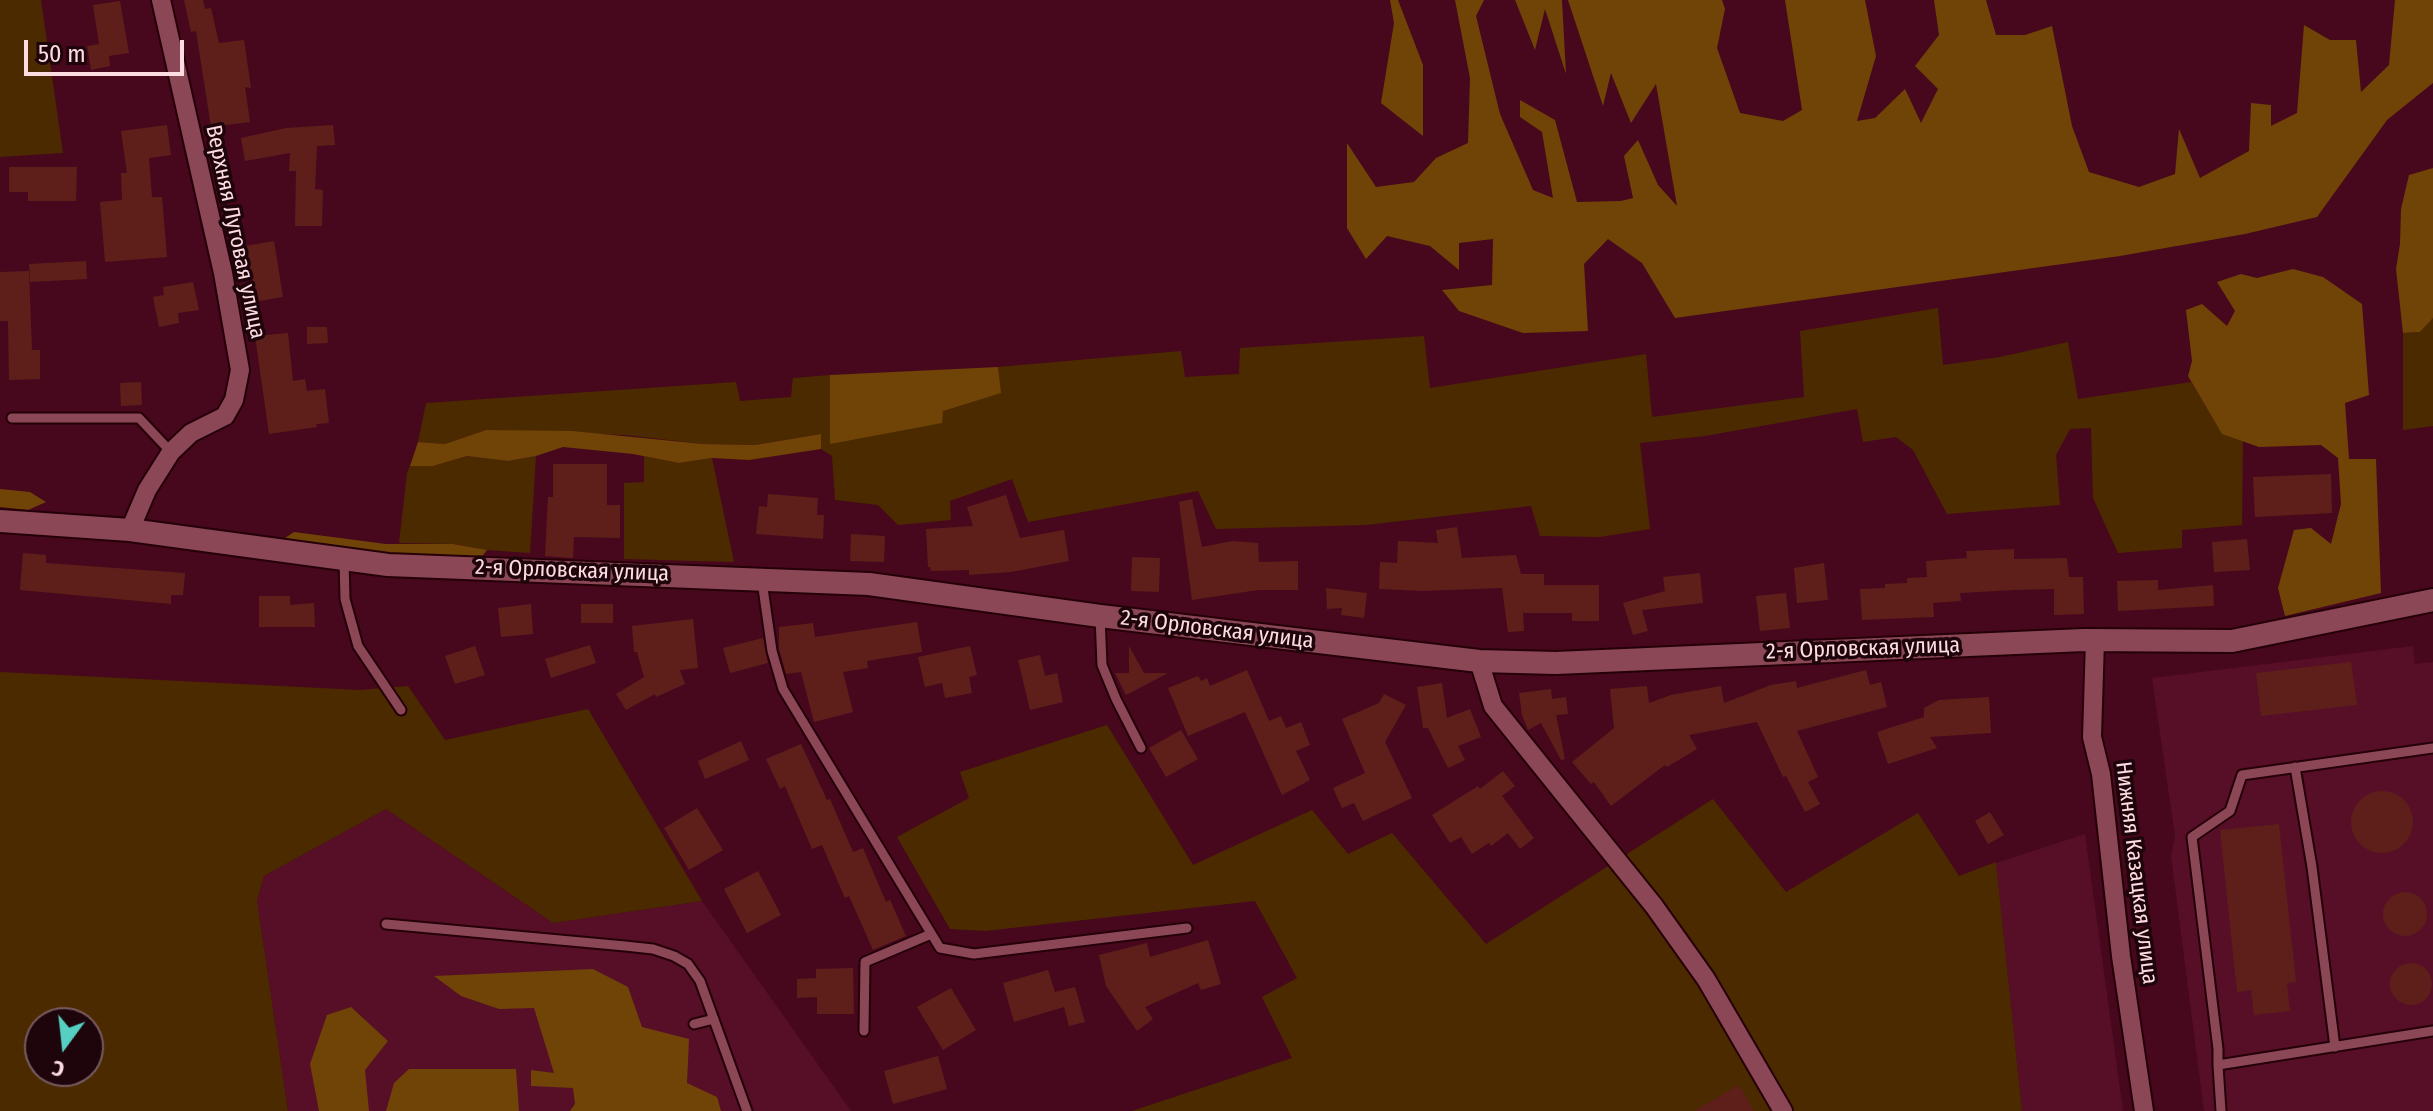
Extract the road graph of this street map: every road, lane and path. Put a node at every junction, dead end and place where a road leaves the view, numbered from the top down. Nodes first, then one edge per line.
1 (161, 0) edge
2 (12, 418) dead end
3 (171, 452) junction
4 (0, 521) edge
5 (130, 530) junction
6 (344, 559) junction
7 (761, 578) junction
8 (2433, 600) edge
9 (1100, 616) junction
10 (2095, 640) junction
11 (1479, 661) junction
12 (401, 710) dead end
13 (1141, 748) dead end
14 (2433, 748) edge
15 (2295, 767) junction
16 (386, 924) dead end
17 (1187, 928) dead end
18 (931, 934) junction
19 (714, 1019) junction
20 (694, 1024) dead end
21 (864, 1031) dead end
22 (2433, 1031) edge
23 (2335, 1047) junction
24 (2218, 1065) junction
25 (747, 1111) edge
26 (1783, 1111) edge
27 (2144, 1111) edge
28 (2221, 1111) edge

1 - 3 street, Верхняя Луговая улица
2 - 3 lane
3 - 5 street, Верхняя Луговая улица
4 - 5 street, 2-я Орловская улица
5 - 6 street, 2-я Орловская улица
6 - 7 street, 2-я Орловская улица
6 - 12 lane
7 - 9 street, 2-я Орловская улица
7 - 18 lane
8 - 10 street, 2-я Орловская улица
9 - 11 street, 2-я Орловская улица
9 - 13 lane
10 - 11 street, 2-я Орловская улица
10 - 27 street, Нижняя Казацкая улица
11 - 26 street
14 - 15 lane
15 - 23 lane
15 - 24 lane
16 - 19 lane
17 - 18 lane
18 - 21 lane
19 - 20 lane
19 - 25 lane
22 - 23 lane
23 - 24 lane
24 - 28 lane

